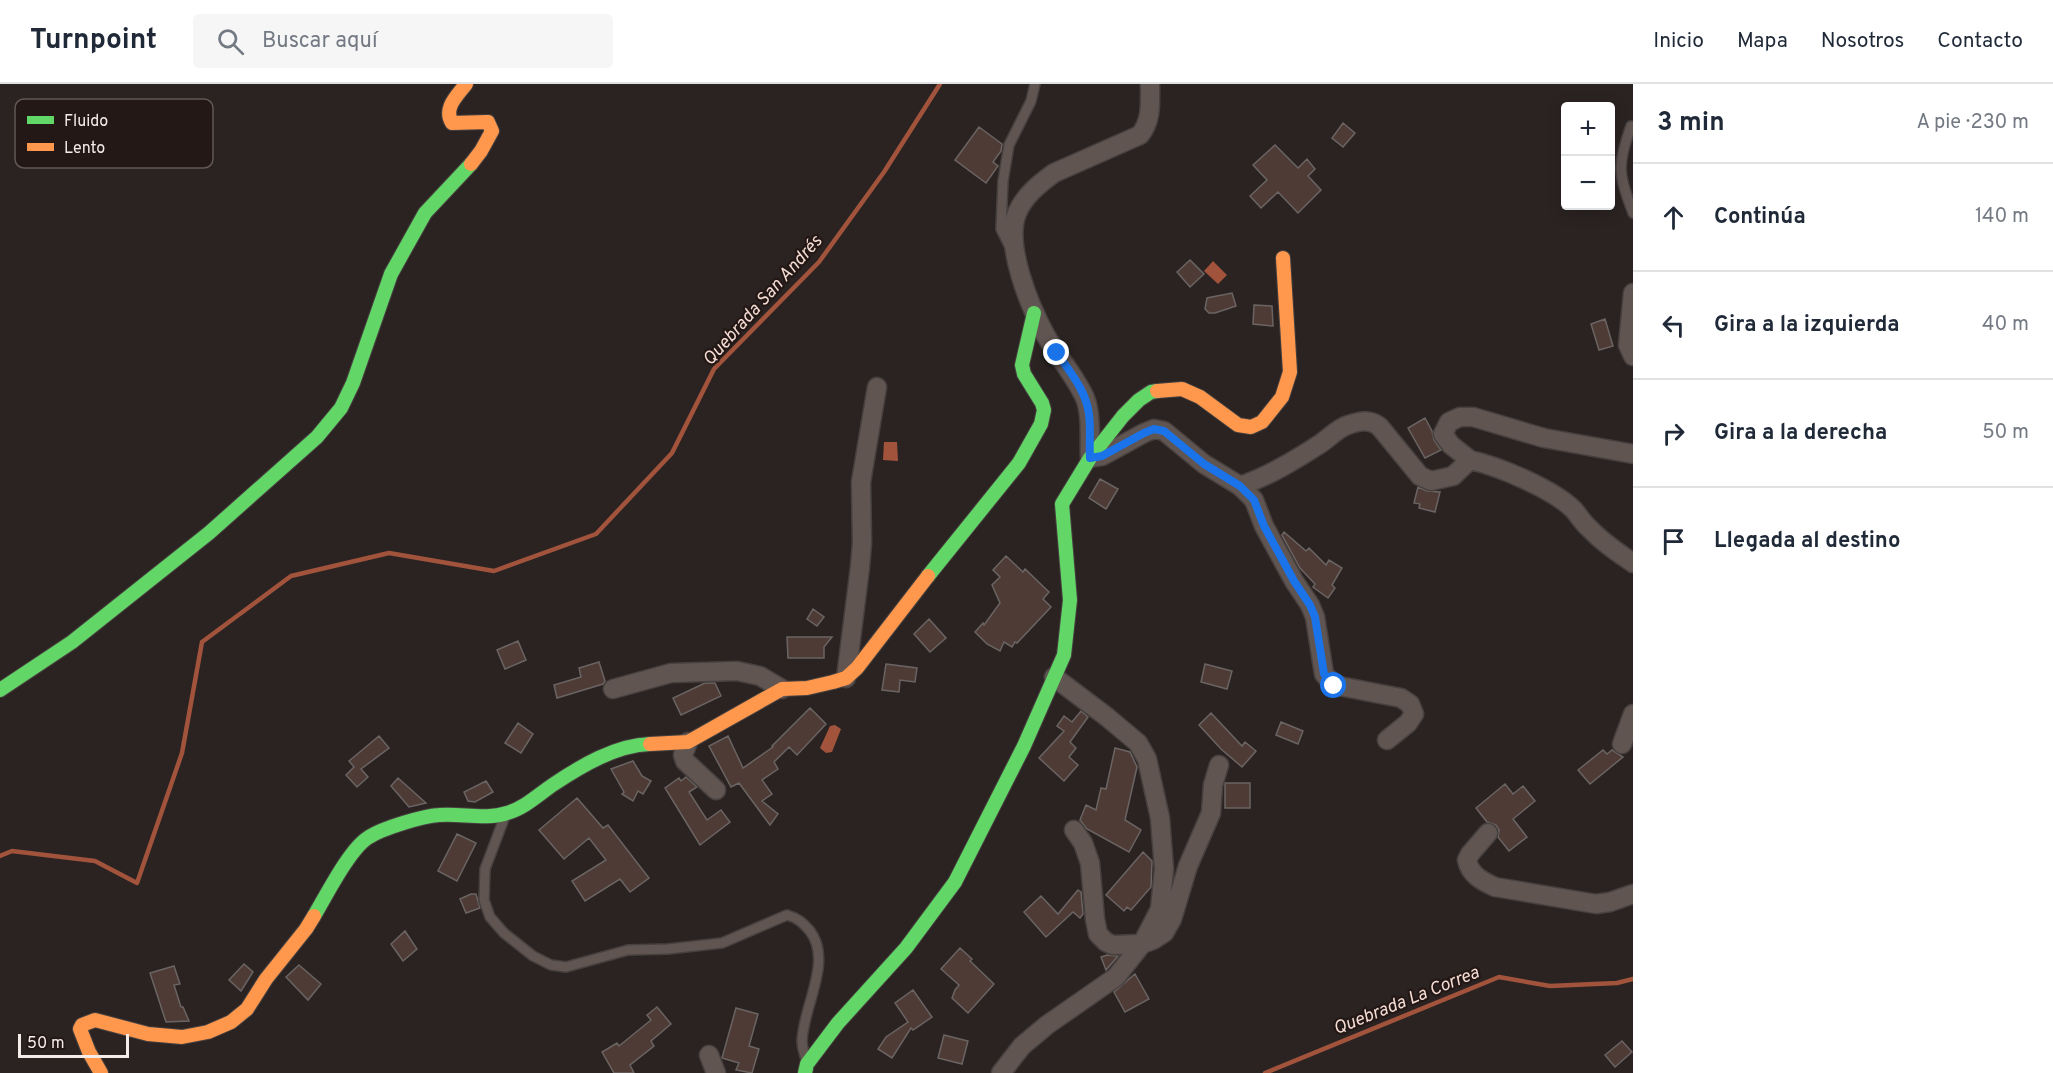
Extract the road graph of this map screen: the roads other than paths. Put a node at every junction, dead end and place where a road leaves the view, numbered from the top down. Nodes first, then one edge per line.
1 (466, 84) edge
2 (1035, 84) edge
3 (1150, 84) edge
4 (1631, 126) dead end
5 (1633, 213) edge
6 (1282, 258) dead end
7 (1016, 260) junction
8 (1633, 292) edge
9 (1034, 313) junction
10 (1633, 356) edge
11 (877, 387) dead end
12 (1633, 454) edge
13 (1090, 458) junction
14 (1470, 460) junction
15 (1240, 486) junction
16 (1633, 562) edge
17 (1054, 677) junction
18 (846, 678) junction
19 (613, 689) dead end
20 (782, 689) junction
21 (0, 690) edge
22 (1633, 714) edge
23 (1387, 740) dead end
24 (688, 742) junction
25 (1622, 744) dead end
26 (1219, 765) dead end
27 (716, 790) dead end
28 (506, 814) junction
29 (1074, 830) dead end
30 (1488, 833) dead end
31 (1633, 894) edge
32 (1142, 944) junction
33 (709, 1055) dead end
34 (806, 1069) edge
35 (101, 1073) edge
36 (716, 1073) edge
37 (1001, 1073) edge

1 - 21 street
2 - 7 lane
3 - 7 street
4 - 5 lane
6 - 13 street
7 - 9 street
8 - 10 street
9 - 13 street
9 - 18 street
11 - 18 street
12 - 14 street
13 - 15 street
13 - 17 street
14 - 15 street
14 - 16 street
15 - 23 street
17 - 32 street
17 - 34 street
18 - 20 street
19 - 20 street
20 - 24 street
22 - 25 street
24 - 27 street
24 - 28 street
26 - 32 street
28 - 34 lane
28 - 35 street
29 - 32 street
30 - 31 street
32 - 37 street
33 - 36 street

